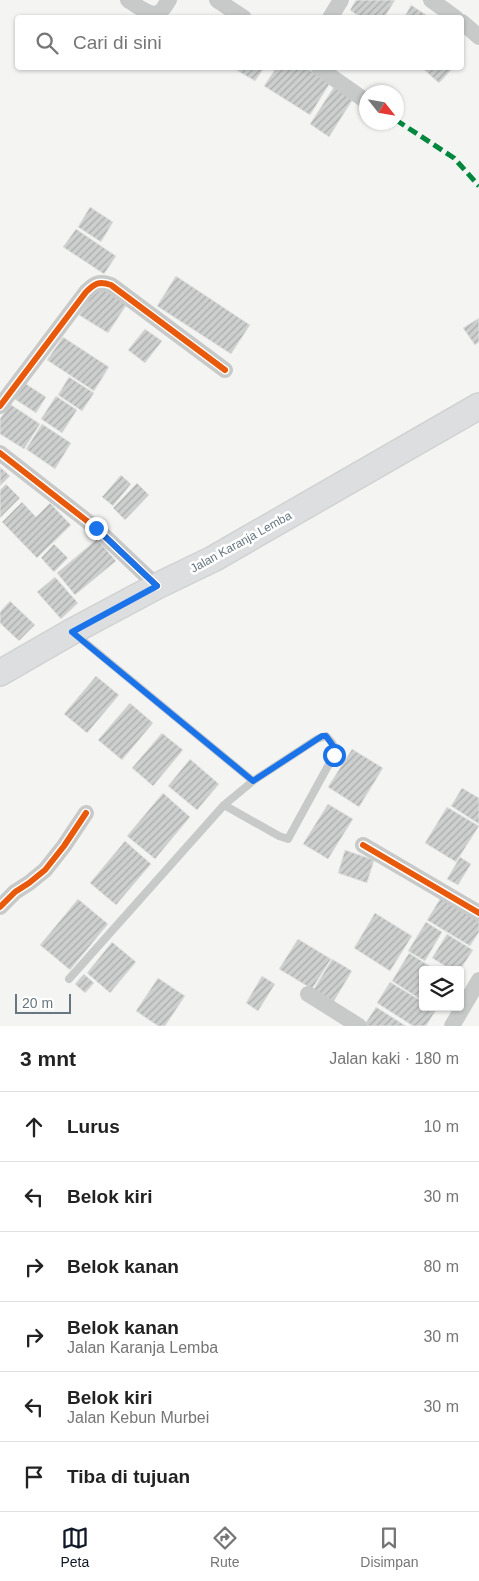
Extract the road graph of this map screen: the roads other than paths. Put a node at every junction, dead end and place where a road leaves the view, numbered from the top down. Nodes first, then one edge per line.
1 (128, 0) edge
2 (169, 0) edge
3 (217, 0) edge
4 (341, 0) edge
5 (431, 0) edge
6 (240, 15) edge
7 (332, 15) edge
8 (452, 15) edge
9 (464, 24) edge
10 (479, 36) edge
11 (322, 70) edge
12 (359, 96) edge
13 (225, 370) dead end
14 (0, 406) edge
15 (479, 406) edge
16 (0, 453) edge
17 (157, 586) junction
18 (72, 632) junction
19 (0, 673) edge
20 (253, 781) junction
21 (224, 805) junction
22 (86, 813) dead end
23 (363, 845) dead end
24 (0, 907) edge
25 (479, 913) edge
26 (69, 978) dead end
27 (479, 980) edge
28 (308, 994) dead end
29 (358, 1026) edge
30 (452, 1026) edge

1 - 2 street
3 - 6 street
4 - 7 street
5 - 8 street
9 - 10 street
11 - 12 street
13 - 14 street
15 - 17 main road, Jalan Karanja Lemba
16 - 17 street
17 - 18 main road, Jalan Karanja Lemba
18 - 19 main road, Jalan Karanja Lemba
18 - 20 lane
20 - 21 lane
20 - 21 lane
21 - 26 lane
22 - 24 street
23 - 25 street
27 - 30 street
28 - 29 street

